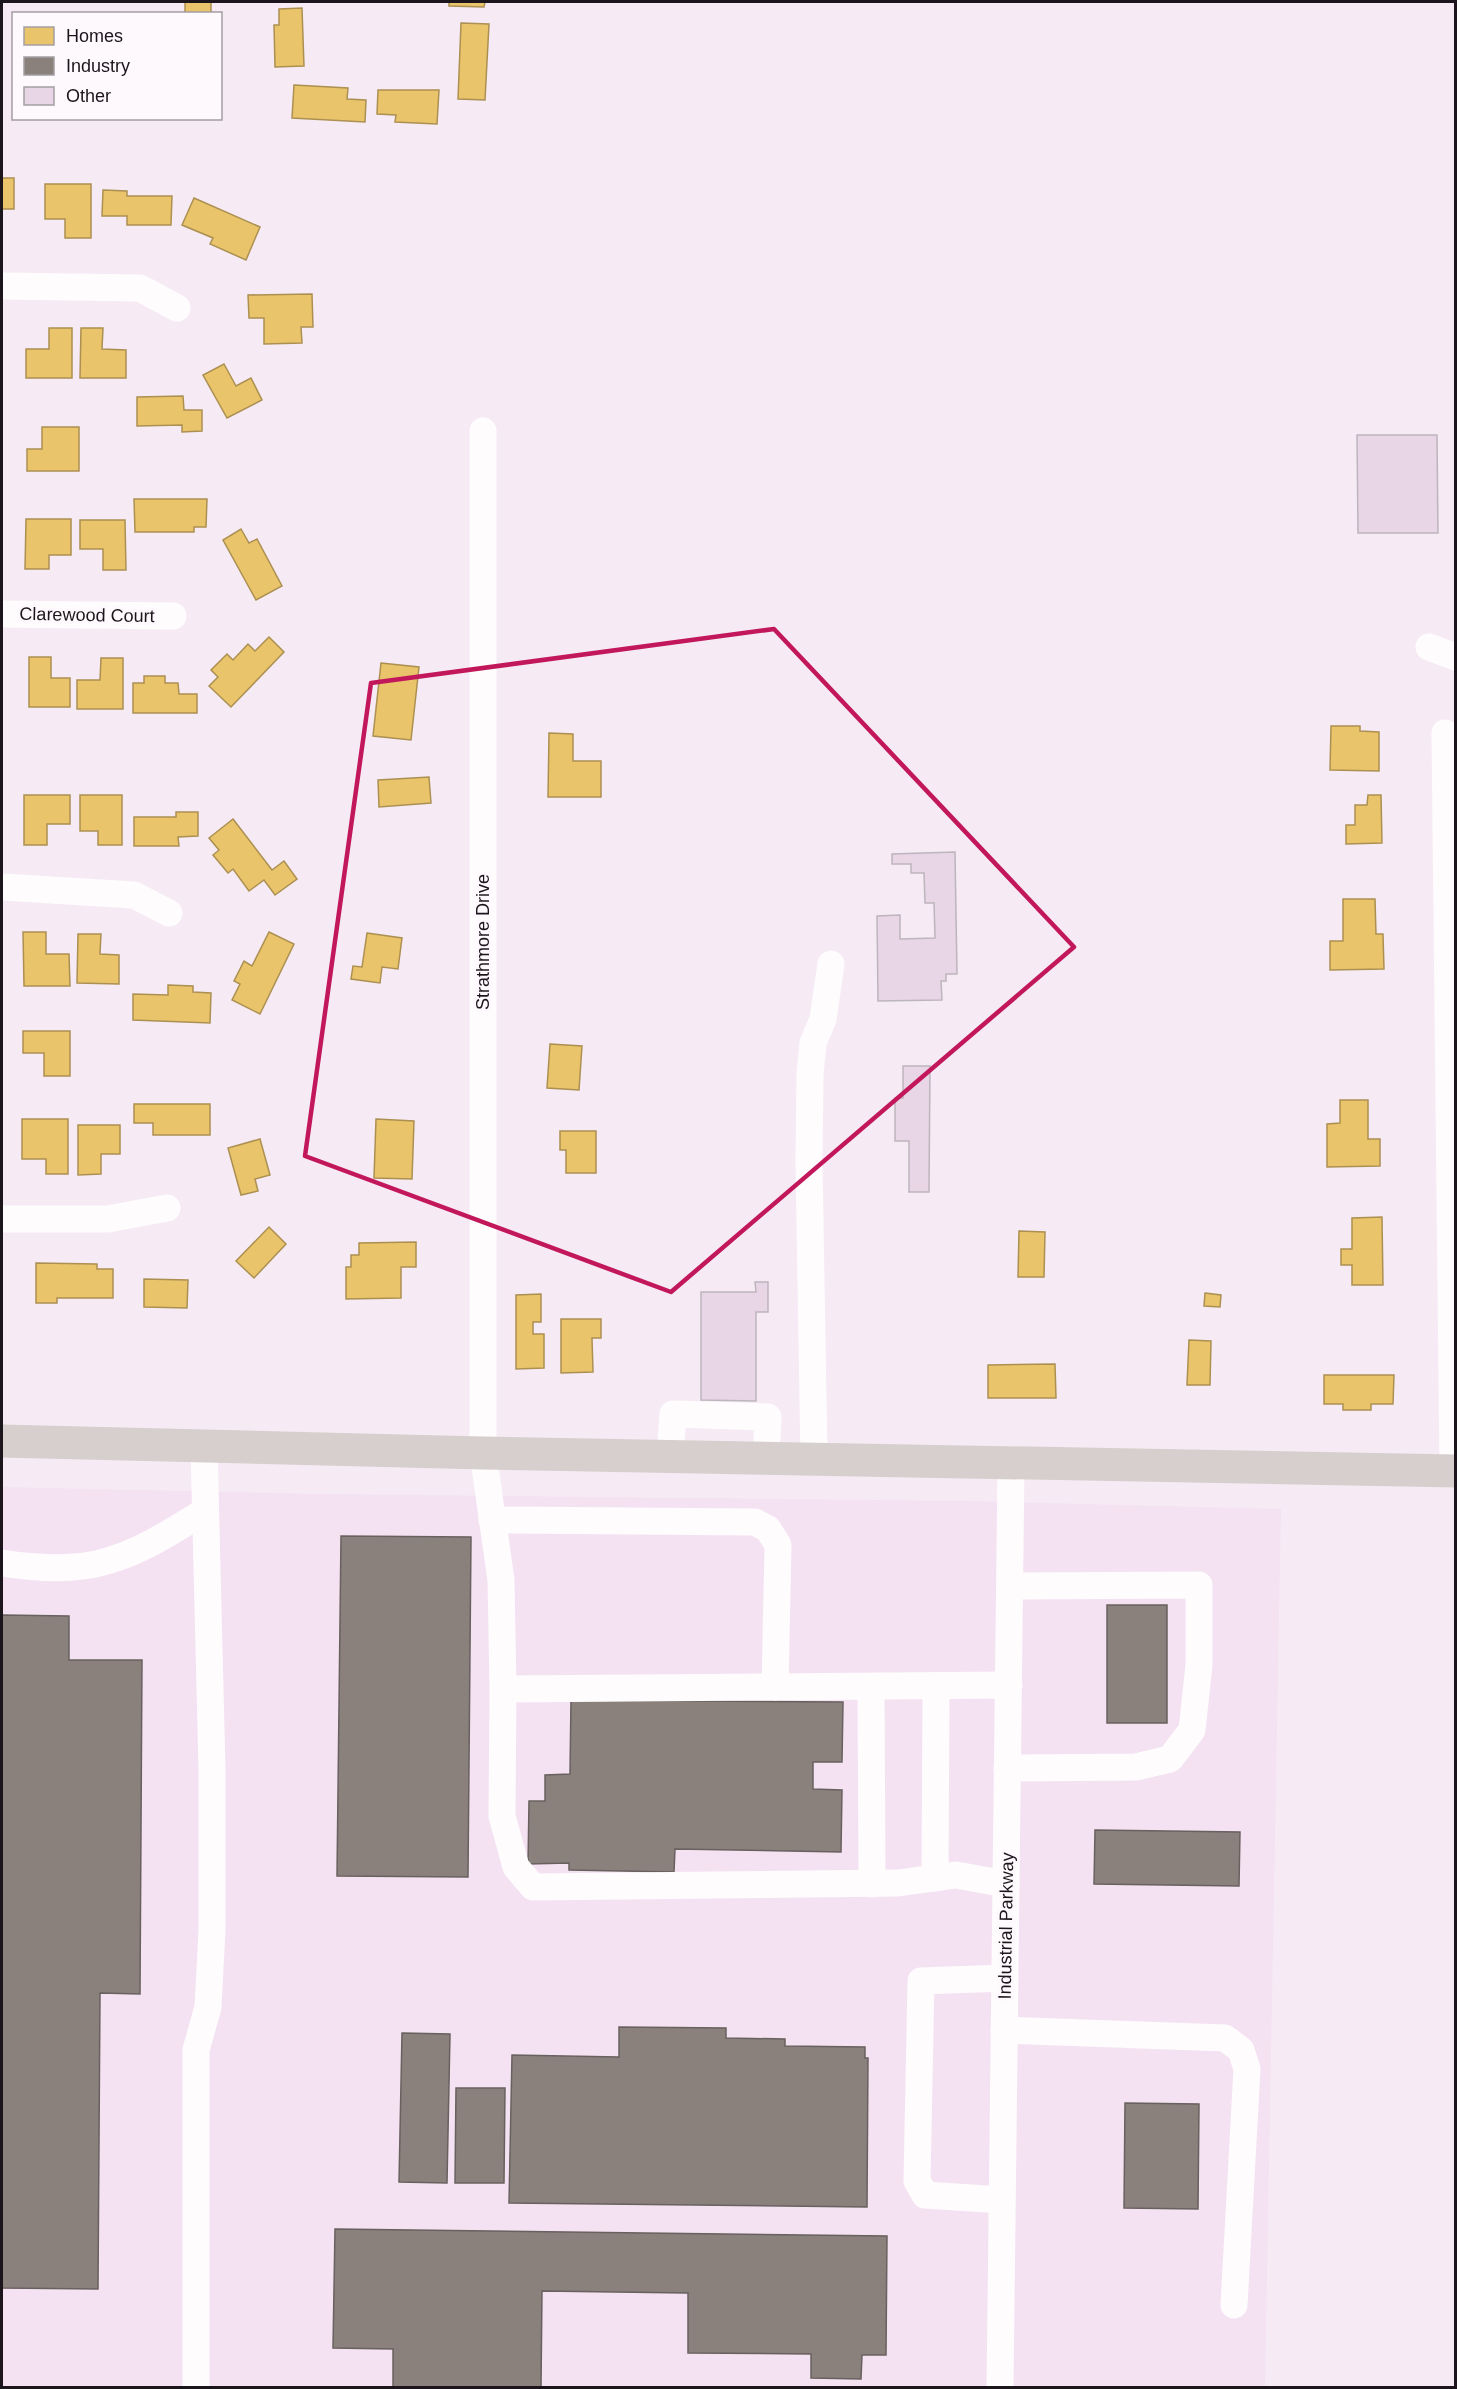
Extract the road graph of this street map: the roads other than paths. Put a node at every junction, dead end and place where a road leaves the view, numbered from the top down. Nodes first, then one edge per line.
1 (2, 286) edge
2 (177, 308) dead end
3 (483, 432) dead end
4 (2, 614) edge
5 (173, 616) dead end
6 (1429, 647) dead end
7 (1455, 657) edge
8 (1445, 733) dead end
9 (2, 887) edge
10 (169, 914) dead end
11 (831, 964) dead end
12 (167, 1208) dead end
13 (2, 1219) edge
14 (2, 1441) edge
15 (204, 1446) junction
16 (483, 1453) junction
17 (670, 1457) junction
18 (766, 1459) junction
19 (814, 1460) junction
20 (1011, 1464) junction
21 (1454, 1471) edge
22 (206, 1511) junction
23 (492, 1520) junction
24 (2, 1563) edge
25 (1010, 1586) junction
26 (1009, 1685) junction
27 (936, 1686) junction
28 (871, 1687) junction
29 (775, 1688) junction
30 (503, 1689) junction
31 (1008, 1768) junction
32 (935, 1878) junction
33 (872, 1884) junction
34 (1006, 1884) junction
35 (1005, 1978) junction
36 (1004, 2030) junction
37 (1002, 2200) junction
38 (1234, 2305) dead end
39 (196, 2388) edge
40 (1000, 2388) edge

1 - 2 street
3 - 16 street, Strathmore Drive
4 - 5 street, Clarewood Court
6 - 7 street
8 - 21 street
9 - 10 street
11 - 19 street
12 - 13 street
14 - 15 main road
15 - 16 main road
15 - 22 street
16 - 17 main road
16 - 23 street, Strathmore Drive
17 - 18 main road
17 - 18 street
18 - 19 main road
19 - 20 main road
20 - 21 main road
20 - 25 street, Industrial Parkway
22 - 24 street
22 - 39 street
23 - 29 street
23 - 30 street, Strathmore Drive
25 - 26 street, Industrial Parkway
25 - 31 street
26 - 27 street
26 - 31 street, Industrial Parkway
27 - 28 street
27 - 32 street
28 - 29 street
28 - 33 street
29 - 30 street
30 - 33 street, Strathmore Drive
31 - 34 street, Industrial Parkway
32 - 33 street
32 - 34 street
34 - 35 street, Industrial Parkway
35 - 36 street, Industrial Parkway
35 - 37 street
36 - 37 street, Industrial Parkway
36 - 38 street
37 - 40 street, Industrial Parkway

